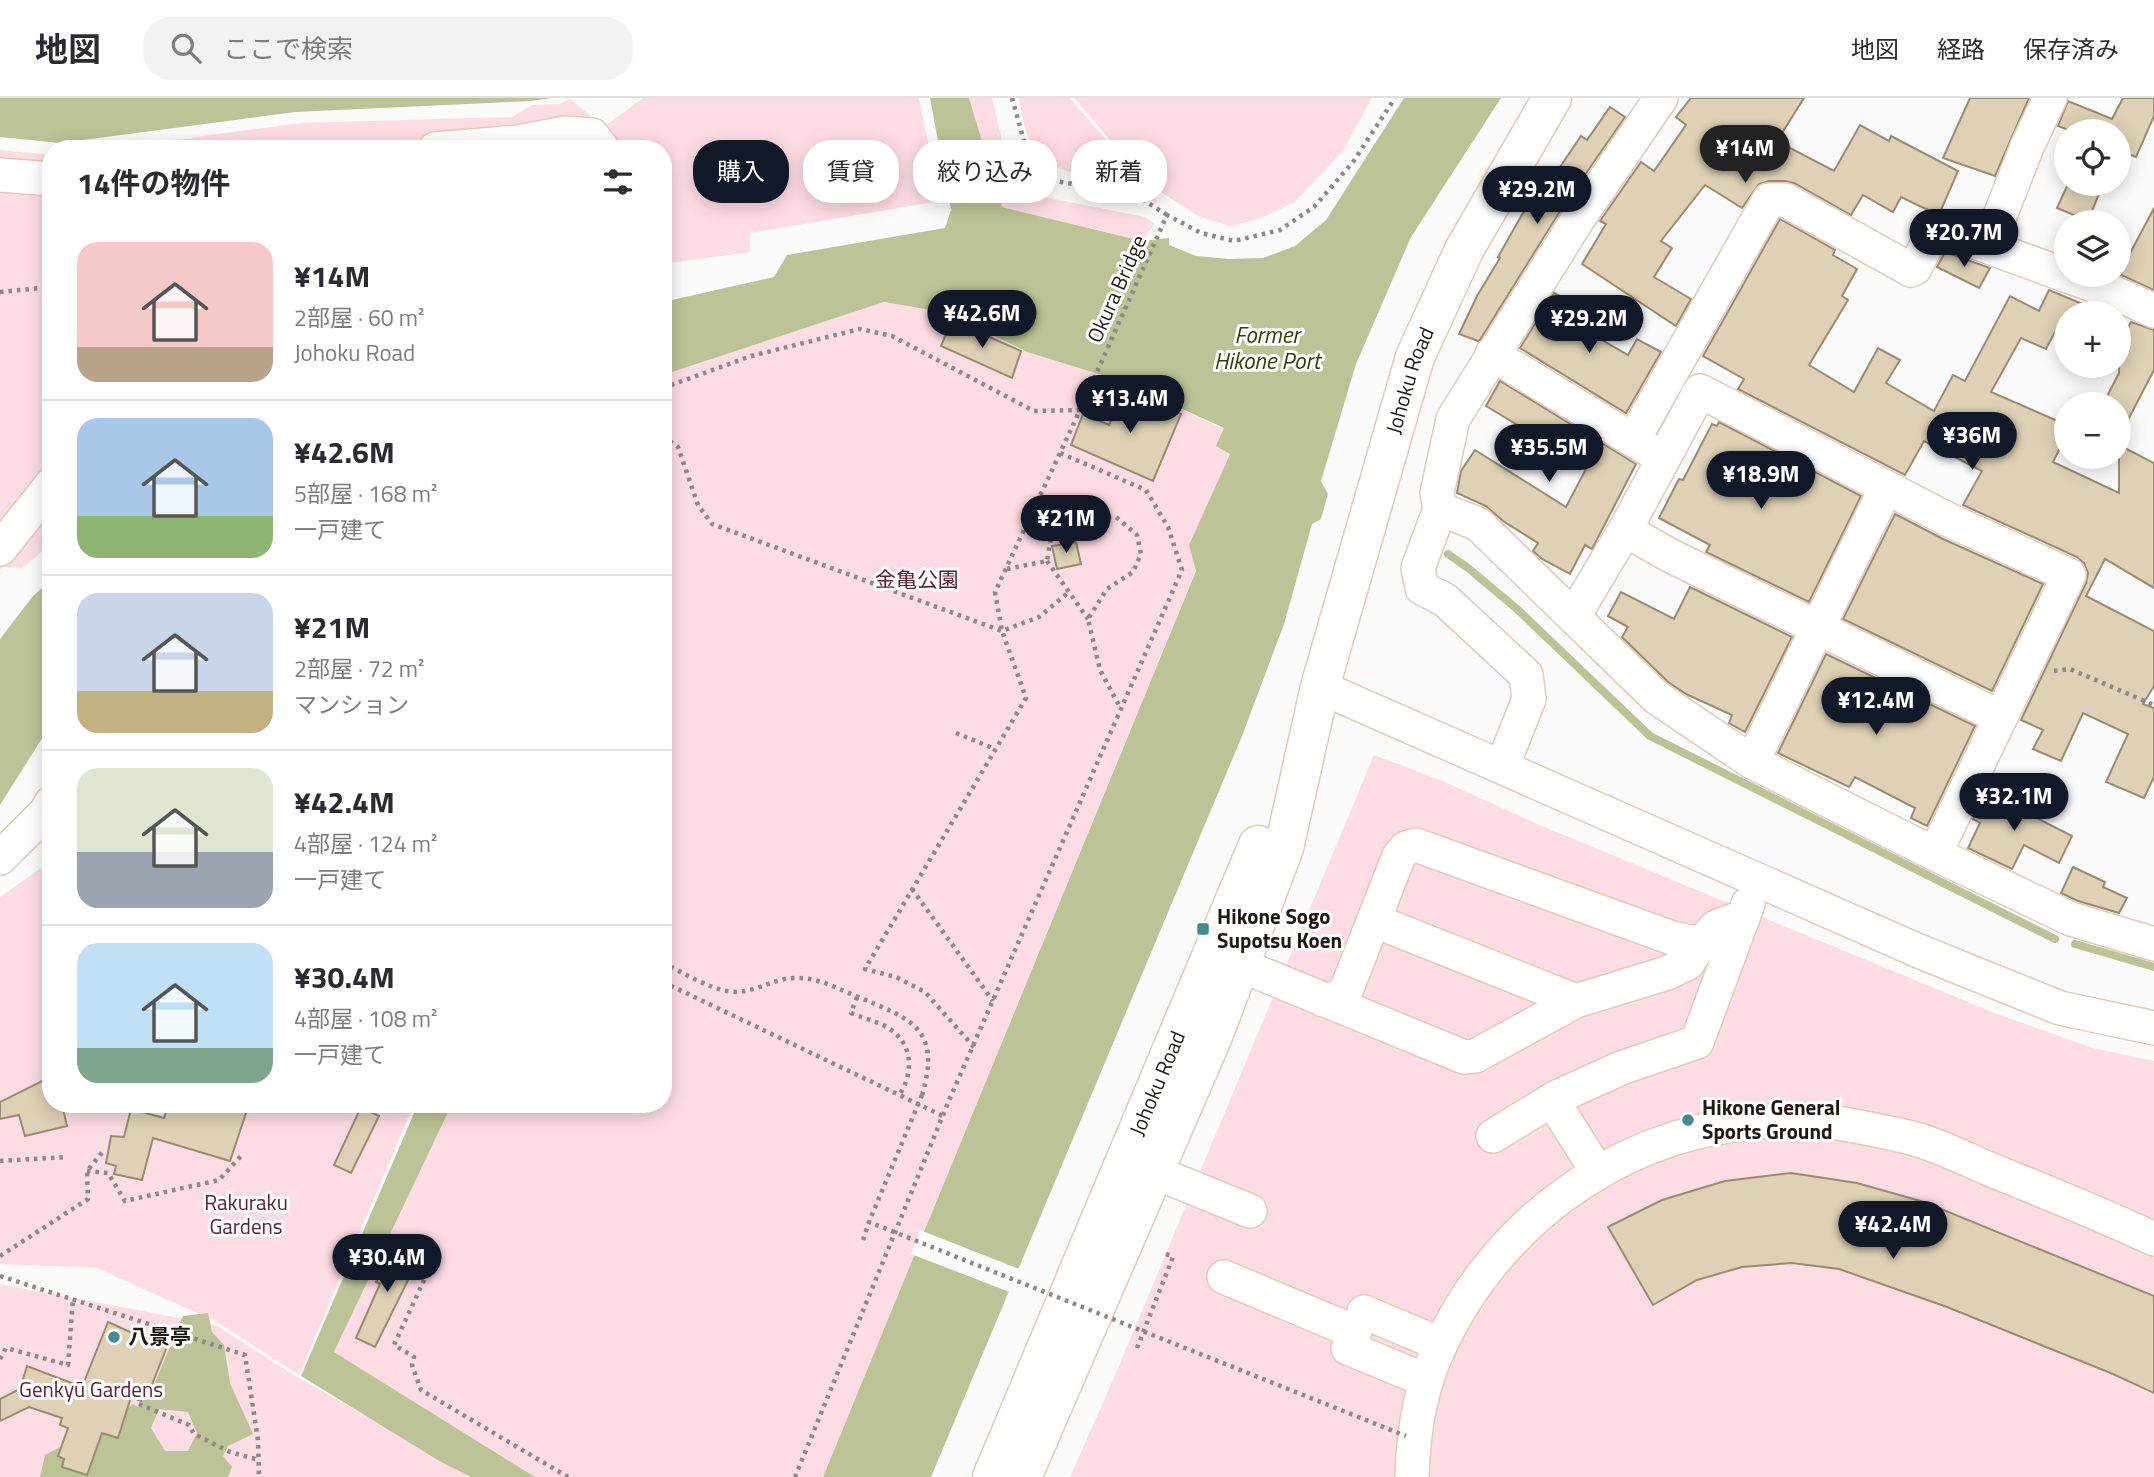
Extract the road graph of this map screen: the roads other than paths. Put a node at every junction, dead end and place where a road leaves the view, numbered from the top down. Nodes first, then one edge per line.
1 (1552, 98) edge
2 (1661, 98) edge
3 (2050, 98) edge
4 (529, 140) edge
5 (596, 140) edge
6 (0, 175) edge
7 (42, 178) edge
8 (1988, 246) junction
9 (2154, 311) edge
10 (1492, 354) junction
11 (1633, 440) junction
12 (1662, 458) junction
13 (1886, 488) junction
14 (42, 496) edge
15 (1440, 509) junction
16 (1625, 530) junction
17 (0, 549) edge
18 (1574, 616) junction
19 (1817, 628) junction
20 (1320, 687) junction
21 (2000, 718) junction
22 (1752, 762) junction
23 (1502, 767) junction
24 (42, 816) edge
25 (1935, 854) junction
26 (0, 858) edge
27 (1758, 880) junction
28 (1743, 917) junction
29 (1375, 921) junction
30 (1700, 944) junction
31 (2154, 944) edge
32 (1240, 965) junction
33 (1323, 1000) junction
34 (1576, 1001) junction
35 (2154, 1028) edge
36 (1552, 1100) junction
37 (1493, 1136) dead end
38 (1597, 1171) junction
39 (1154, 1172) junction
40 (1250, 1211) dead end
41 (2154, 1239) edge
42 (1224, 1277) dead end
43 (1356, 1331) junction
44 (1440, 1344) junction
45 (1427, 1381) junction
46 (992, 1477) edge
47 (1022, 1477) edge
48 (1412, 1477) edge

1 - 20 main road, Johoku Road
2 - 10 street
3 - 8 street
4 - 5 street
6 - 7 street
8 - 9 street
8 - 11 street
10 - 11 street
10 - 15 street
11 - 12 street
12 - 13 street
12 - 16 street
13 - 19 street
13 - 21 street
14 - 17 street
15 - 18 street
15 - 23 street
16 - 18 street
16 - 19 street
18 - 22 street
19 - 21 street
19 - 22 street
20 - 23 street
20 - 32 main road, Johoku Road
20 - 46 main road, Johoku Road
21 - 25 street
22 - 25 street
23 - 27 street
24 - 26 street
25 - 31 street
27 - 28 street
27 - 35 street
28 - 30 street
28 - 36 street
29 - 30 street
29 - 33 street
29 - 34 street
30 - 34 street
32 - 33 street
32 - 39 main road, Johoku Road
33 - 34 street
36 - 37 street
36 - 38 street
38 - 41 street
38 - 44 street
39 - 40 street
39 - 47 main road, Johoku Road
42 - 43 street
43 - 44 street
43 - 45 street
44 - 45 street
45 - 48 street

